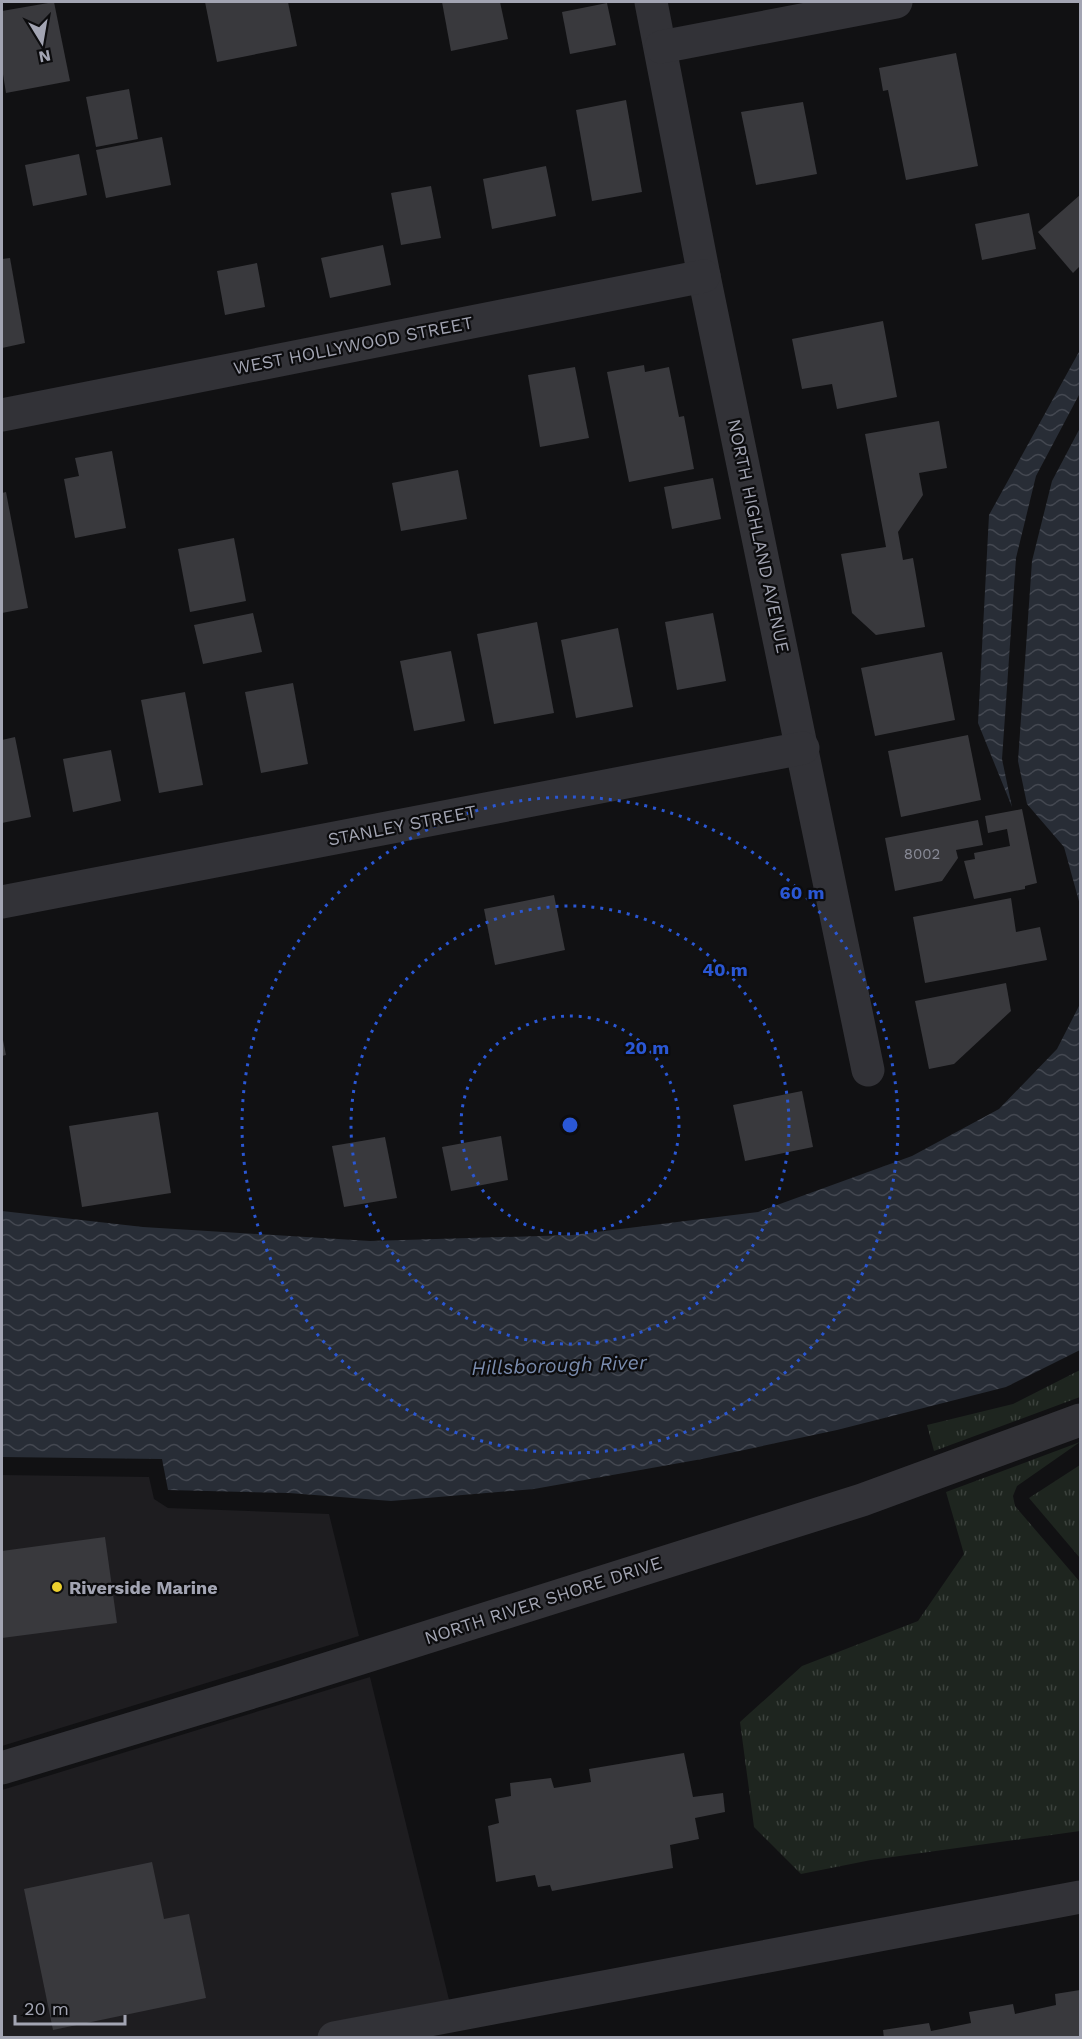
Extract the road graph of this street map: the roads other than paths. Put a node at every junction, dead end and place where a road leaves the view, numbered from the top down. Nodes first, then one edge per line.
1 (651, 2) edge
2 (896, 2) edge
3 (661, 47) junction
4 (704, 276) junction
5 (2, 415) edge
6 (803, 748) junction
7 (2, 902) edge
8 (868, 1070) dead end
9 (1080, 1420) edge
10 (2, 1768) edge
11 (1080, 1897) edge
12 (342, 2037) edge

1 - 3 street, NORTH HIGHLAND AVENUE
2 - 3 street
3 - 4 street, NORTH HIGHLAND AVENUE
4 - 5 street, WEST HOLLYWOOD STREET
4 - 6 street, NORTH HIGHLAND AVENUE
6 - 7 street, STANLEY STREET
6 - 8 street, NORTH HIGHLAND AVENUE
9 - 10 street, NORTH RIVER SHORE DRIVE
11 - 12 street

